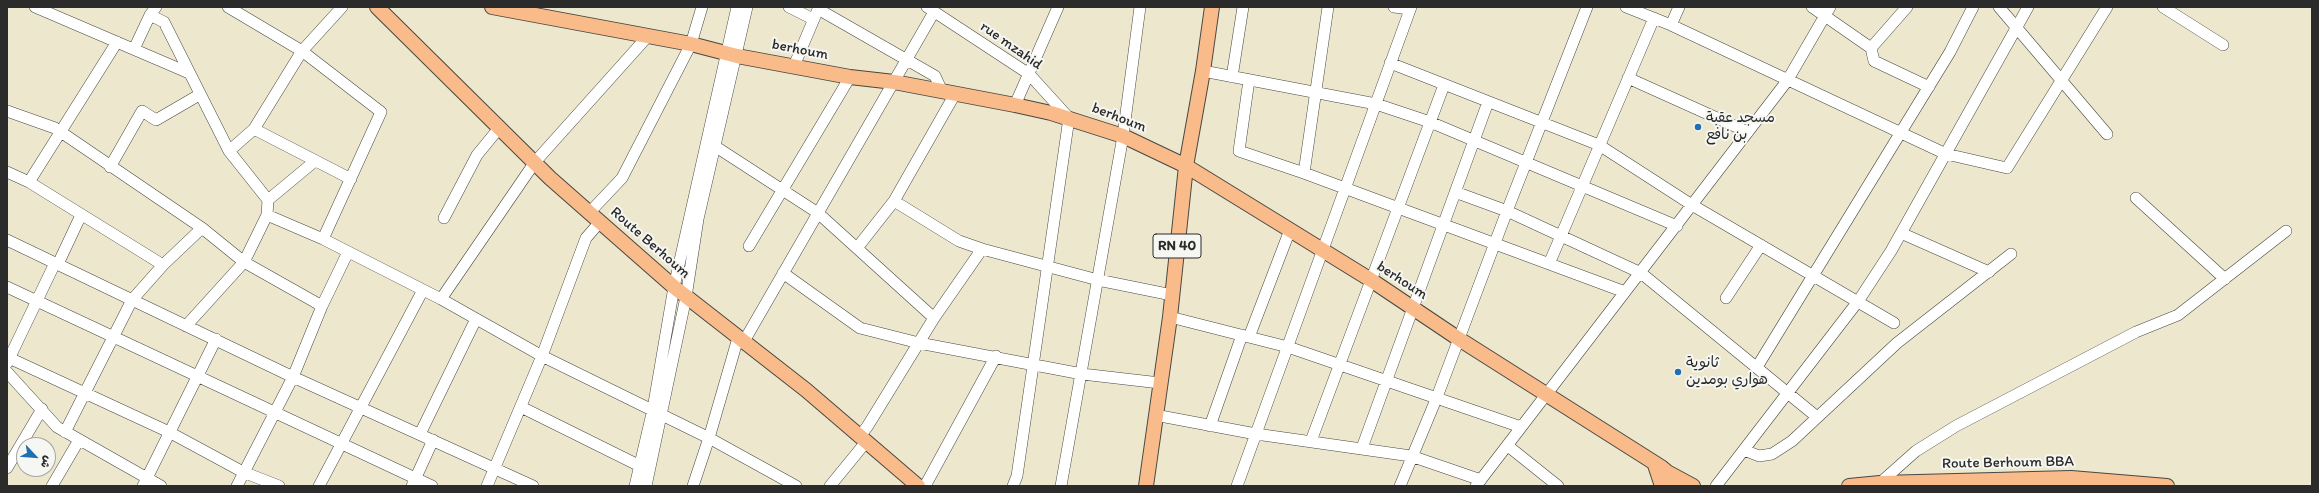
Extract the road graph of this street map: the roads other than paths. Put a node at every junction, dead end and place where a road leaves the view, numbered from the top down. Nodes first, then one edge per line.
1 (35, 7) edge
2 (228, 7) edge
3 (342, 7) edge
4 (377, 7) edge
5 (492, 7) edge
6 (702, 7) edge
7 (737, 7) edge
8 (747, 7) edge
9 (789, 7) edge
10 (1058, 7) edge
11 (1140, 7) edge
12 (1212, 7) edge
13 (1243, 7) edge
14 (1328, 7) edge
15 (1394, 7) edge
16 (1587, 7) edge
17 (1626, 7) edge
18 (1679, 7) edge
19 (1812, 7) edge
20 (1907, 7) edge
21 (1972, 7) edge
22 (1999, 7) edge
23 (2028, 7) edge
24 (2107, 7) edge
25 (2163, 7) edge
26 (1410, 8) edge
27 (931, 9) edge
28 (153, 11) edge
29 (817, 12) edge
30 (1828, 12) edge
31 (1654, 18) junction
32 (1671, 25) junction
33 (2017, 28) junction
34 (648, 36) junction
35 (117, 42) junction
36 (691, 44) junction
37 (2223, 45) dead end
38 (1871, 48) junction
39 (134, 49) junction
40 (302, 51) junction
41 (732, 54) junction
42 (907, 60) junction
43 (1390, 64) junction
44 (794, 66) junction
45 (1203, 71) junction
46 (189, 73) junction
47 (1029, 74) junction
48 (850, 77) junction
49 (1232, 77) junction
50 (1628, 78) junction
51 (1249, 80) junction
52 (2061, 80) junction
53 (1787, 81) junction
54 (894, 82) junction
55 (1444, 85) junction
56 (1929, 86) junction
57 (1316, 92) junction
58 (948, 93) junction
59 (200, 94) junction
60 (1488, 102) junction
61 (1376, 104) junction
62 (1014, 105) junction
63 (7, 111) edge
64 (1069, 118) junction
65 (1430, 122) junction
66 (1542, 122) junction
67 (500, 128) junction
68 (254, 129) junction
69 (1748, 132) junction
70 (62, 133) junction
71 (1899, 134) junction
72 (2107, 134) dead end
73 (1123, 136) junction
74 (1474, 140) junction
75 (711, 144) junction
76 (1599, 145) junction
77 (229, 150) junction
78 (1946, 154) junction
79 (315, 160) junction
80 (535, 162) junction
81 (1526, 164) junction
82 (1186, 166) junction
83 (110, 167) junction
84 (7, 172) edge
85 (1304, 173) junction
86 (351, 179) junction
87 (29, 182) junction
88 (1582, 186) junction
89 (1345, 188) junction
90 (782, 190) junction
91 (1455, 192) junction
92 (2136, 198) dead end
93 (268, 200) junction
94 (894, 201) junction
95 (1692, 205) junction
96 (1398, 208) junction
97 (1507, 211) junction
98 (589, 212) junction
99 (818, 213) junction
100 (81, 215) junction
101 (266, 215) junction
102 (444, 218) dead end
103 (600, 222) junction
104 (1443, 224) junction
105 (1677, 226) junction
106 (202, 228) junction
107 (1290, 230) junction
108 (2286, 231) dead end
109 (1901, 233) junction
110 (1560, 237) junction
111 (7, 240) edge
112 (323, 240) junction
113 (1495, 244) junction
114 (1760, 245) junction
115 (749, 246) dead end
116 (856, 248) junction
117 (982, 249) junction
118 (1323, 250) junction
119 (348, 252) junction
120 (2011, 254) dead end
121 (244, 262) junction
122 (56, 264) junction
123 (1549, 264) junction
124 (163, 265) junction
125 (1048, 266) junction
126 (1989, 272) junction
127 (784, 273) junction
128 (1641, 273) junction
129 (1813, 275) junction
130 (1098, 280) junction
131 (1371, 280) junction
132 (2225, 280) junction
133 (7, 287) edge
134 (674, 287) junction
135 (423, 290) junction
136 (1625, 292) junction
137 (1172, 295) junction
138 (686, 296) junction
139 (1726, 298) dead end
140 (441, 299) junction
141 (132, 300) junction
142 (1858, 300) junction
143 (37, 301) junction
144 (322, 306) junction
145 (1413, 308) junction
146 (1170, 317) junction
147 (934, 318) junction
148 (476, 319) junction
149 (1894, 323) dead end
150 (186, 326) junction
151 (1245, 336) junction
152 (114, 337) junction
153 (216, 339) junction
154 (1459, 339) junction
155 (741, 340) junction
156 (919, 343) junction
157 (1288, 347) junction
158 (542, 356) junction
159 (996, 356) junction
160 (8, 360) edge
161 (1033, 364) junction
162 (1340, 364) junction
163 (1757, 366) junction
164 (7, 372) edge
165 (1082, 374) junction
166 (198, 376) junction
167 (293, 377) junction
168 (1387, 380) junction
169 (1160, 383) junction
170 (85, 393) junction
171 (1789, 393) junction
172 (1546, 395) junction
173 (1437, 397) junction
174 (361, 407) junction
175 (521, 408) junction
176 (42, 409) junction
177 (274, 412) junction
178 (658, 412) junction
179 (1155, 415) junction
180 (1817, 417) junction
181 (1210, 426) junction
182 (1521, 427) junction
183 (65, 432) junction
184 (169, 432) junction
185 (420, 434) junction
186 (1256, 434) junction
187 (709, 438) junction
188 (863, 439) junction
189 (79, 440) junction
190 (434, 440) junction
191 (1311, 441) junction
192 (342, 443) junction
193 (1508, 446) junction
194 (1362, 448) junction
195 (1744, 450) junction
196 (1411, 456) junction
197 (8, 466) edge
198 (640, 466) junction
199 (495, 468) junction
200 (1659, 468) junction
201 (243, 472) junction
202 (145, 482) edge
203 (414, 482) edge
204 (1880, 482) junction
205 (1478, 483) edge
206 (1920, 484) edge
207 (52, 486) edge
208 (162, 486) edge
209 (237, 486) edge
210 (279, 486) edge
211 (319, 486) edge
212 (432, 486) edge
213 (487, 486) edge
214 (533, 486) edge
215 (635, 486) edge
216 (646, 486) edge
217 (693, 486) edge
218 (796, 486) edge
219 (830, 486) edge
220 (918, 486) edge
221 (925, 486) edge
222 (1013, 486) edge
223 (1060, 486) edge
224 (1146, 486) edge
225 (1237, 486) edge
226 (1400, 486) edge
227 (1558, 486) edge
228 (1654, 486) edge
229 (1662, 486) edge
230 (1673, 486) edge
231 (1693, 486) edge
232 (1716, 486) edge
233 (1849, 486) edge
234 (2167, 486) edge

1 - 35 street
2 - 40 street
3 - 40 street
4 - 67 main road, Route Berhoum
5 - 34 main road, berhoum
6 - 36 street
7 - 41 street
8 - 41 street
9 - 29 street
10 - 47 street
11 - 73 street
12 - 45 main road, RN 40
13 - 49 street
14 - 57 street
15 - 26 street
16 - 66 street
17 - 31 street
18 - 32 street
19 - 30 street
20 - 38 street
21 - 56 street
22 - 33 street
23 - 33 street
24 - 52 street
25 - 37 street
26 - 43 street
27 - 42 street
27 - 47 street, rue mzahid
28 - 39 street
28 - 46 street
29 - 42 street
29 - 44 street
30 - 38 street
30 - 53 street
31 - 32 street
31 - 50 street
32 - 53 street
33 - 52 street
33 - 78 street
34 - 36 main road, berhoum
34 - 80 street
35 - 39 street
35 - 70 street
36 - 41 main road, berhoum
36 - 98 street
38 - 56 street
39 - 46 street
40 - 68 street
40 - 86 street
41 - 44 main road, berhoum
41 - 75 street
42 - 54 street
42 - 58 street
43 - 55 street
43 - 61 street
44 - 48 main road, berhoum
45 - 49 street
45 - 82 main road, RN 40
46 - 59 street
47 - 62 street
47 - 64 street, rue mzahid
48 - 54 main road, berhoum
48 - 90 street
49 - 51 street
50 - 69 street
50 - 76 street
51 - 57 street
51 - 85 street
52 - 72 street
52 - 78 street
53 - 69 street
53 - 71 street
54 - 58 main road, berhoum
54 - 99 street
55 - 60 street
55 - 65 street
56 - 71 street
57 - 61 street
57 - 85 street
58 - 62 main road, berhoum
58 - 94 street
59 - 77 street
59 - 83 street
60 - 66 street
60 - 74 street
61 - 65 street
61 - 89 street
62 - 64 main road, berhoum
63 - 70 street
64 - 73 main road, berhoum
64 - 125 street
65 - 74 street
65 - 96 street
66 - 76 street
66 - 81 street
67 - 80 main road, Route Berhoum
67 - 102 street
68 - 77 street
68 - 79 street
69 - 95 street
70 - 83 street
70 - 87 street
71 - 78 street
71 - 129 street
73 - 82 main road, berhoum
73 - 130 street
74 - 81 street
74 - 91 street
75 - 90 street
75 - 134 street
75 - 138 street
76 - 88 street
76 - 95 street
77 - 93 street
78 - 109 street
79 - 86 street
79 - 93 street
80 - 98 main road, Route Berhoum
80 - 140 street
81 - 88 street
81 - 97 street
82 - 107 main road, berhoum
82 - 137 main road, RN 40
83 - 106 street
84 - 87 street
85 - 89 street
86 - 112 street
87 - 100 street
88 - 105 street
88 - 110 street
89 - 96 street
89 - 118 street
90 - 99 street
90 - 115 street
91 - 97 street
91 - 104 street
92 - 132 street
93 - 101 street
94 - 116 street
94 - 117 street
95 - 105 street
95 - 114 street
96 - 104 street
96 - 131 street
97 - 110 street
97 - 113 street
98 - 103 main road, Route Berhoum
99 - 116 street
99 - 127 street
100 - 122 street
100 - 124 street
101 - 112 street
101 - 121 street
103 - 134 main road, Route Berhoum
103 - 158 street
104 - 113 street
104 - 145 street
105 - 128 street
106 - 121 street
106 - 124 street
107 - 118 main road, berhoum
107 - 151 street
108 - 132 street
109 - 126 street
109 - 142 street
110 - 123 street
110 - 128 street
111 - 122 street
112 - 119 street
113 - 123 street
113 - 154 street
114 - 129 street
114 - 139 street
116 - 147 street
117 - 125 street
117 - 147 street
118 - 131 main road, berhoum
118 - 157 street
119 - 135 street
119 - 144 street
120 - 126 street
121 - 144 street
121 - 150 street
122 - 141 street
122 - 143 street
123 - 136 street
124 - 141 street
125 - 130 street
125 - 161 street
126 - 180 street
127 - 155 street
127 - 156 street
128 - 136 street
128 - 163 street
129 - 142 street
129 - 163 street
130 - 137 street
130 - 165 street
131 - 145 main road, berhoum
131 - 162 street
132 - 204 street
133 - 143 street
134 - 138 main road, Route Berhoum
134 - 178 street
135 - 140 street
135 - 174 street
136 - 172 street
137 - 146 main road, RN 40
138 - 155 main road, Route Berhoum
138 - 178 street
140 - 148 street
141 - 150 street
141 - 152 street
142 - 149 street
142 - 171 street
143 - 152 street
143 - 160 street
144 - 167 street
145 - 154 main road, berhoum
145 - 168 street
146 - 151 street
146 - 169 main road, RN 40
147 - 156 street
148 - 158 street
148 - 185 street
150 - 153 street
151 - 157 street
151 - 181 street
152 - 166 street
152 - 170 street
153 - 166 street
153 - 167 street
154 - 172 main road, berhoum
154 - 173 street
155 - 187 street
155 - 188 main road, Route Berhoum
156 - 159 street
156 - 188 street
157 - 162 street
157 - 186 street
158 - 175 street
158 - 178 street
159 - 161 street
159 - 221 street
160 - 170 street
161 - 165 street
161 - 222 street
162 - 168 street
162 - 191 street
163 - 171 street
164 - 176 street
165 - 169 street
165 - 223 street
166 - 177 street
166 - 184 street
167 - 174 street
167 - 177 street
168 - 173 street
168 - 194 street
169 - 179 main road, RN 40
170 - 183 street
170 - 184 street
171 - 180 street
171 - 195 street
172 - 182 street
172 - 200 main road, berhoum
173 - 182 street
173 - 196 street
174 - 185 street
174 - 192 street
175 - 198 street
175 - 199 street
176 - 183 street
176 - 197 street
177 - 192 street
177 - 201 street
178 - 187 street
178 - 198 street
178 - 216 street
179 - 181 street
179 - 224 main road, RN 40
180 - 195 street
181 - 186 street
182 - 193 street
183 - 189 street
184 - 201 street
184 - 202 street
185 - 190 street
186 - 191 street
186 - 225 street
187 - 217 street
187 - 218 street
188 - 219 street
188 - 220 main road, Route Berhoum
189 - 202 street
189 - 207 street
190 - 199 street
190 - 203 street
191 - 194 street
192 - 203 street
192 - 211 street
193 - 205 street
193 - 227 street
194 - 196 street
195 - 232 street
196 - 205 street
196 - 226 street
198 - 215 street
199 - 213 street
199 - 214 street
200 - 228 main road
200 - 229 main road
200 - 230 main road
200 - 231 main road, berhoum
201 - 209 street
201 - 210 street
202 - 208 street
203 - 212 street
204 - 206 main road, Route Berhoum BBA
204 - 233 main road, Route Berhoum BBA
206 - 234 main road, Route Berhoum BBA

